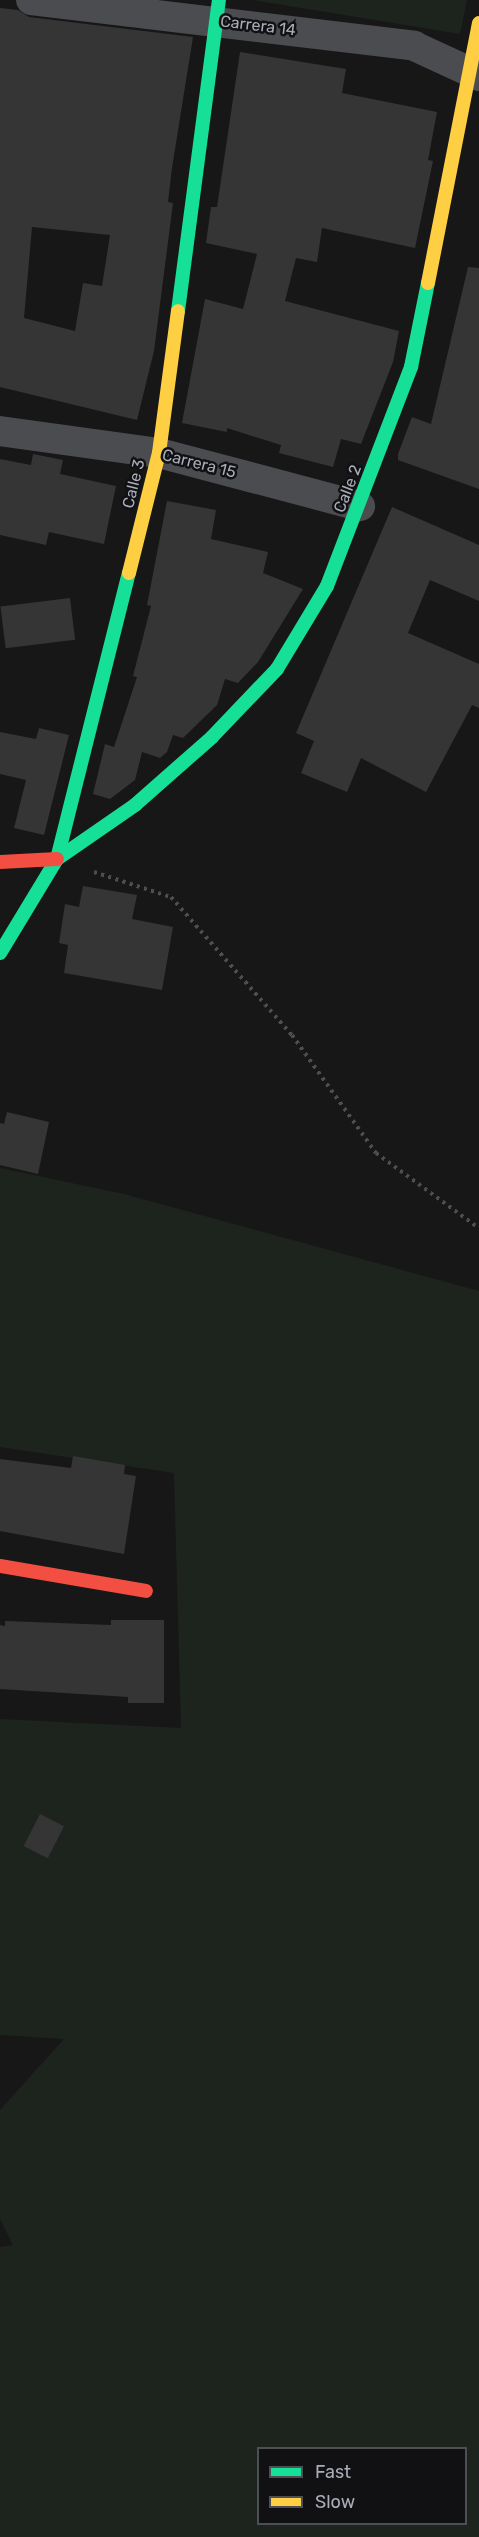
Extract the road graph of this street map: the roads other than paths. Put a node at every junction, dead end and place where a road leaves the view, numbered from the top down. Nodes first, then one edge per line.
1 (31, 0) edge
2 (217, 10) edge
3 (479, 23) edge
4 (474, 75) edge
5 (0, 431) edge
6 (159, 453) junction
7 (360, 506) junction
8 (57, 860) junction
9 (0, 862) edge
10 (0, 953) edge
11 (0, 1566) edge
12 (146, 1591) dead end

1 - 2 street, Carrera 14
2 - 4 street, Carrera 14
2 - 6 street, Calle 3
3 - 4 street, Calle 2
4 - 7 street, Calle 2
5 - 6 street, Carrera 15
6 - 7 street, Carrera 15
6 - 8 street, Calle 3
7 - 8 street, Calle 2
8 - 9 street
8 - 10 street, Calle 3
11 - 12 street

